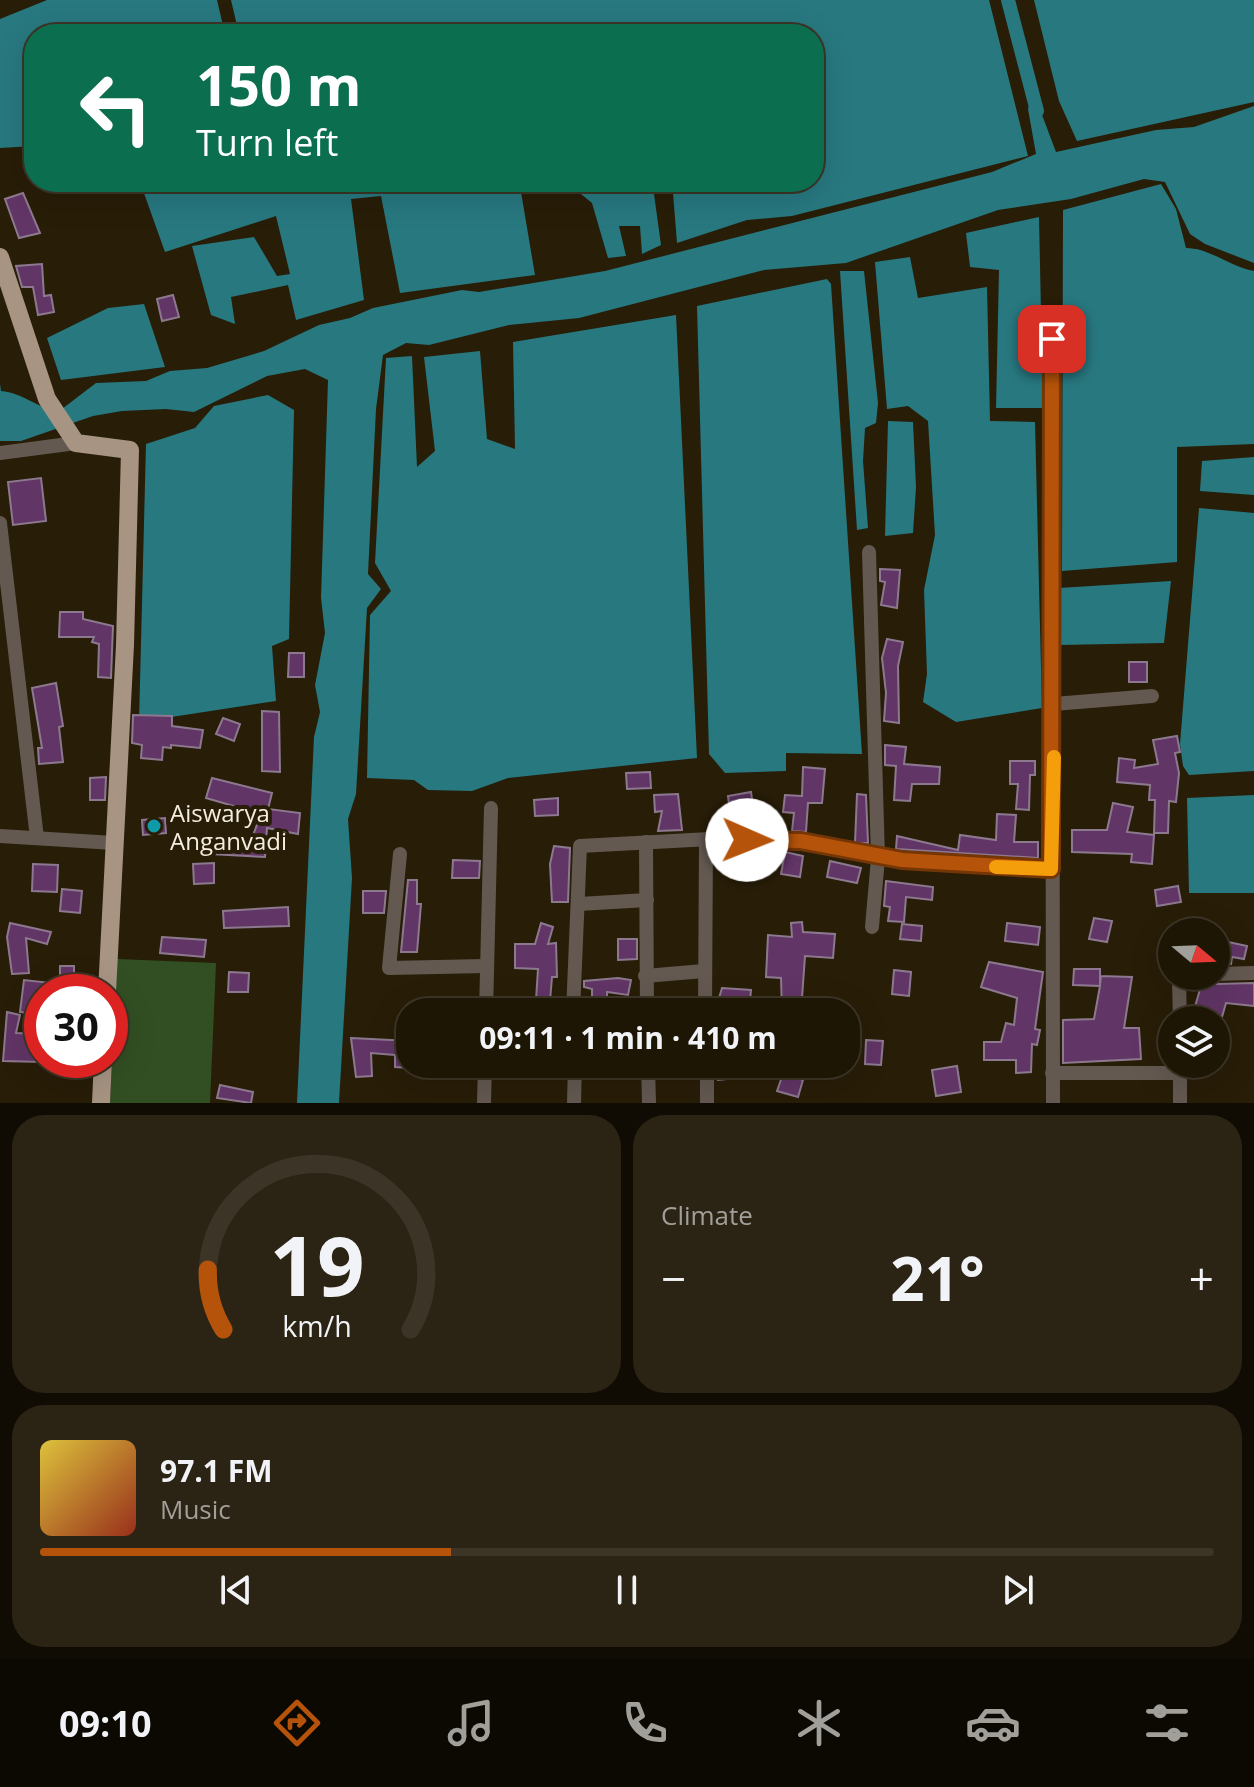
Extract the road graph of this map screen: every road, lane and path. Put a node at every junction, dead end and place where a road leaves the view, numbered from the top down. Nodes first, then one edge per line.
1 (0, 257) edge
2 (1052, 339) dead end
3 (76, 443) junction
4 (0, 453) edge
5 (0, 523) edge
6 (869, 552) dead end
7 (1152, 696) dead end
8 (1054, 704) junction
9 (491, 808) dead end
10 (0, 836) edge
11 (37, 838) junction
12 (706, 839) junction
13 (646, 842) junction
14 (114, 843) junction
15 (400, 854) dead end
16 (878, 858) junction
17 (1051, 869) junction
18 (647, 900) junction
19 (579, 904) junction
20 (872, 927) dead end
21 (485, 966) junction
22 (704, 971) junction
23 (1254, 973) edge
24 (108, 974) edge
25 (1230, 974) edge
26 (645, 976) junction
27 (486, 998) edge
28 (574, 998) edge
29 (646, 998) edge
30 (705, 998) edge
31 (1158, 1069) edge
32 (1052, 1073) junction
33 (102, 1078) edge
34 (485, 1078) edge
35 (575, 1078) edge
36 (648, 1078) edge
37 (707, 1078) edge
38 (1180, 1078) edge
39 (101, 1103) edge
40 (484, 1103) edge
41 (574, 1103) edge
42 (649, 1103) edge
43 (707, 1103) edge
44 (1053, 1103) edge
45 (1180, 1103) edge

1 - 3 main road
2 - 8 street
3 - 4 street
3 - 14 main road
5 - 11 street
6 - 16 street
7 - 8 street
8 - 17 street
9 - 21 street
10 - 11 street
11 - 14 street
12 - 13 street
12 - 16 street
12 - 22 street
13 - 18 street
13 - 19 street
14 - 24 main road
15 - 21 street
16 - 17 street
16 - 20 street
17 - 32 street
18 - 19 street
18 - 26 street
19 - 28 street
21 - 27 street
22 - 26 street
22 - 30 street
23 - 25 street
26 - 29 street
31 - 32 street
32 - 44 street
33 - 39 main road
34 - 40 street
35 - 41 street
36 - 42 street
37 - 43 street
38 - 45 street

